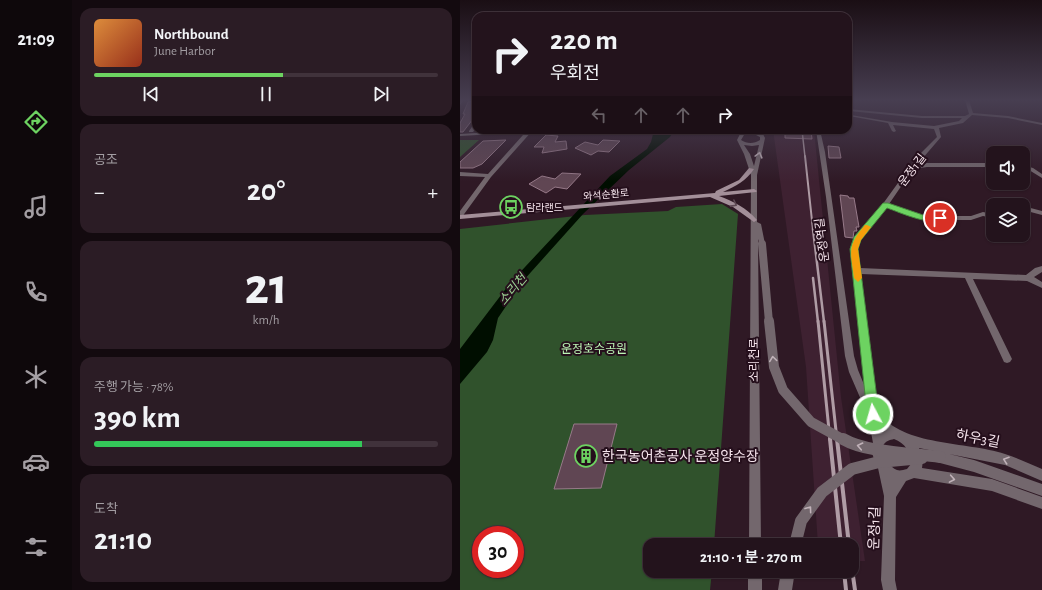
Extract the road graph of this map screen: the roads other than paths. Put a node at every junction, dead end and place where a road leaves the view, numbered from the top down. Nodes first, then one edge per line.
1 (893, 128) edge
2 (932, 128) edge
3 (936, 128) joint
4 (894, 131) dead end
5 (472, 134) edge
6 (527, 134) edge
7 (742, 134) edge
8 (756, 134) edge
9 (761, 134) edge
10 (819, 134) edge
11 (460, 135) edge
12 (763, 138) junction
13 (740, 142) junction
14 (986, 165) edge
15 (912, 168) junction
16 (1030, 169) edge
17 (752, 172) junction
18 (460, 174) edge
19 (489, 176) junction
20 (1042, 176) edge
21 (754, 191) junction
22 (710, 195) junction
23 (754, 203) junction
24 (885, 205) junction
25 (1030, 210) edge
26 (1042, 213) edge
27 (986, 215) edge
28 (460, 216) edge
29 (754, 220) junction
30 (1042, 269) edge
31 (857, 271) junction
32 (966, 275) junction
33 (1028, 278) junction
34 (1042, 285) edge
35 (1007, 359) dead end
36 (873, 414) junction
37 (894, 434) junction
38 (906, 440) junction
39 (878, 442) junction
40 (940, 457) junction
41 (884, 467) junction
42 (908, 474) junction
43 (1042, 475) edge
44 (1042, 490) edge
45 (890, 496) junction
46 (1042, 503) edge
47 (755, 538) edge
48 (797, 538) edge
49 (755, 578) edge
50 (787, 578) edge
51 (755, 590) edge
52 (785, 590) edge
53 (890, 590) edge

1 - 4 street
2 - 3 street
3 - 15 street, 운정1길
5 - 11 street
6 - 19 street
7 - 13 street
8 - 12 street
9 - 12 street
10 - 36 street, 운정역길
12 - 13 street
17 -> 12 street
13 - 17 street
14 - 15 street
15 - 24 street, 운정1길
16 - 20 street
17 - 21 street, 소리천로
17 - 22 street
18 - 19 street
19 - 28 street
21 - 22 street, 와석순환로
21 - 23 street, 소리천로
22 - 28 street, 와석순환로
22 -> 29 street
23 - 29 street, 소리천로
40 -> 23 street, bridge
24 - 27 street
24 - 31 street, 운정1길
25 - 26 street
29 - 47 street, 소리천로
30 - 33 street
31 - 32 street
31 - 36 street, 운정1길
32 - 33 street
32 - 35 street
33 - 34 street
36 - 37 street
36 - 39 street, 운정1길
37 - 38 street
37 - 39 street
38 - 42 street
43 -> 38 street, 하우3길
39 - 41 street
40 - 44 street
48 -> 40 street, bridge
41 - 42 street
41 - 45 street, 운정1길
42 - 45 street
42 -> 46 street
45 - 53 street, 운정1길
49 - 51 street
50 - 52 street

